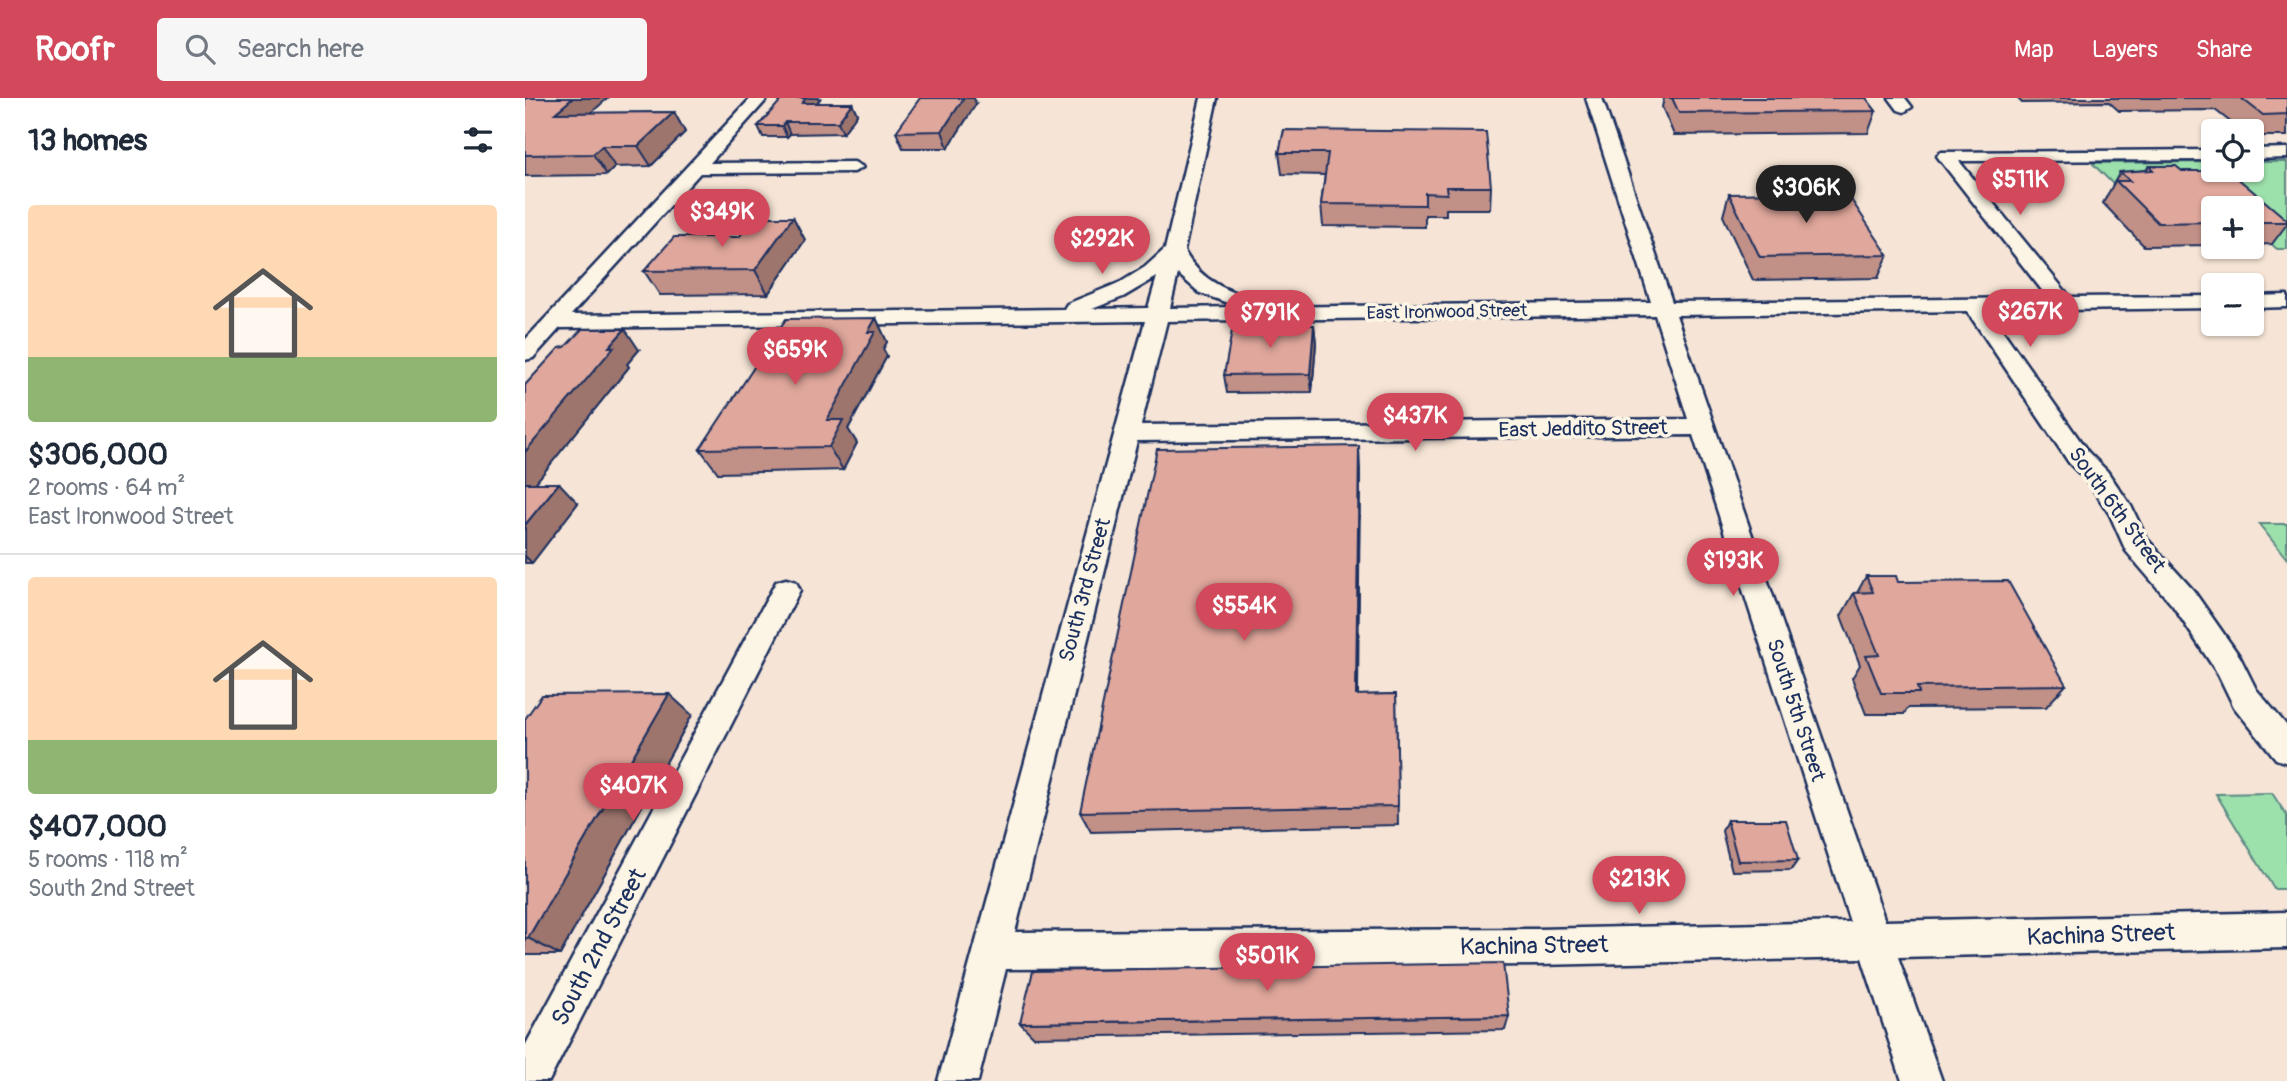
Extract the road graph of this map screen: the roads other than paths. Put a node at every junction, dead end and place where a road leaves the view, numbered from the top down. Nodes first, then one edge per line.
1 (760, 98) edge
2 (1209, 98) edge
3 (1594, 98) edge
4 (2287, 153) edge
5 (2264, 154) edge
6 (2201, 155) edge
7 (854, 167) dead end
8 (697, 168) junction
9 (1174, 251) junction
10 (596, 276) junction
11 (2201, 302) edge
12 (2264, 302) edge
13 (2063, 303) junction
14 (2285, 303) edge
15 (1973, 304) junction
16 (1664, 309) junction
17 (1293, 313) junction
18 (1156, 315) junction
19 (1041, 316) junction
20 (636, 321) junction
21 (554, 322) junction
22 (525, 353) edge
23 (1704, 428) junction
24 (1125, 433) junction
25 (786, 590) dead end
26 (2287, 749) edge
27 (2287, 930) edge
28 (1873, 939) junction
29 (991, 951) junction
30 (529, 1081) edge
31 (958, 1081) edge
32 (1922, 1081) edge

1 - 8 street
2 - 9 street, South 3rd Street
3 - 16 street, South 5th Street
4 - 5 street
6 - 13 street
7 - 8 street
8 - 10 street
9 - 17 street
9 - 18 street, South 3rd Street
9 - 19 street
10 - 20 street
10 - 21 street
11 - 13 street, East Ironwood Street
12 - 14 street
13 - 15 street, East Ironwood Street
15 - 16 street, East Ironwood Street
15 - 26 street, South 6th Street
16 - 17 street, East Ironwood Street
16 - 23 street, South 5th Street
17 - 18 street, East Ironwood Street
18 - 19 street, East Ironwood Street
18 - 24 street, South 3rd Street
19 - 20 street, East Ironwood Street
20 - 21 street, East Ironwood Street
21 - 22 street
23 - 24 street, East Jeddito Street
23 - 28 street, South 5th Street
24 - 29 street, South 3rd Street
25 - 30 street, South 2nd Street
27 - 28 street, Kachina Street
28 - 29 street, Kachina Street
28 - 32 street, South 5th Street
29 - 31 street, South 3rd Street

